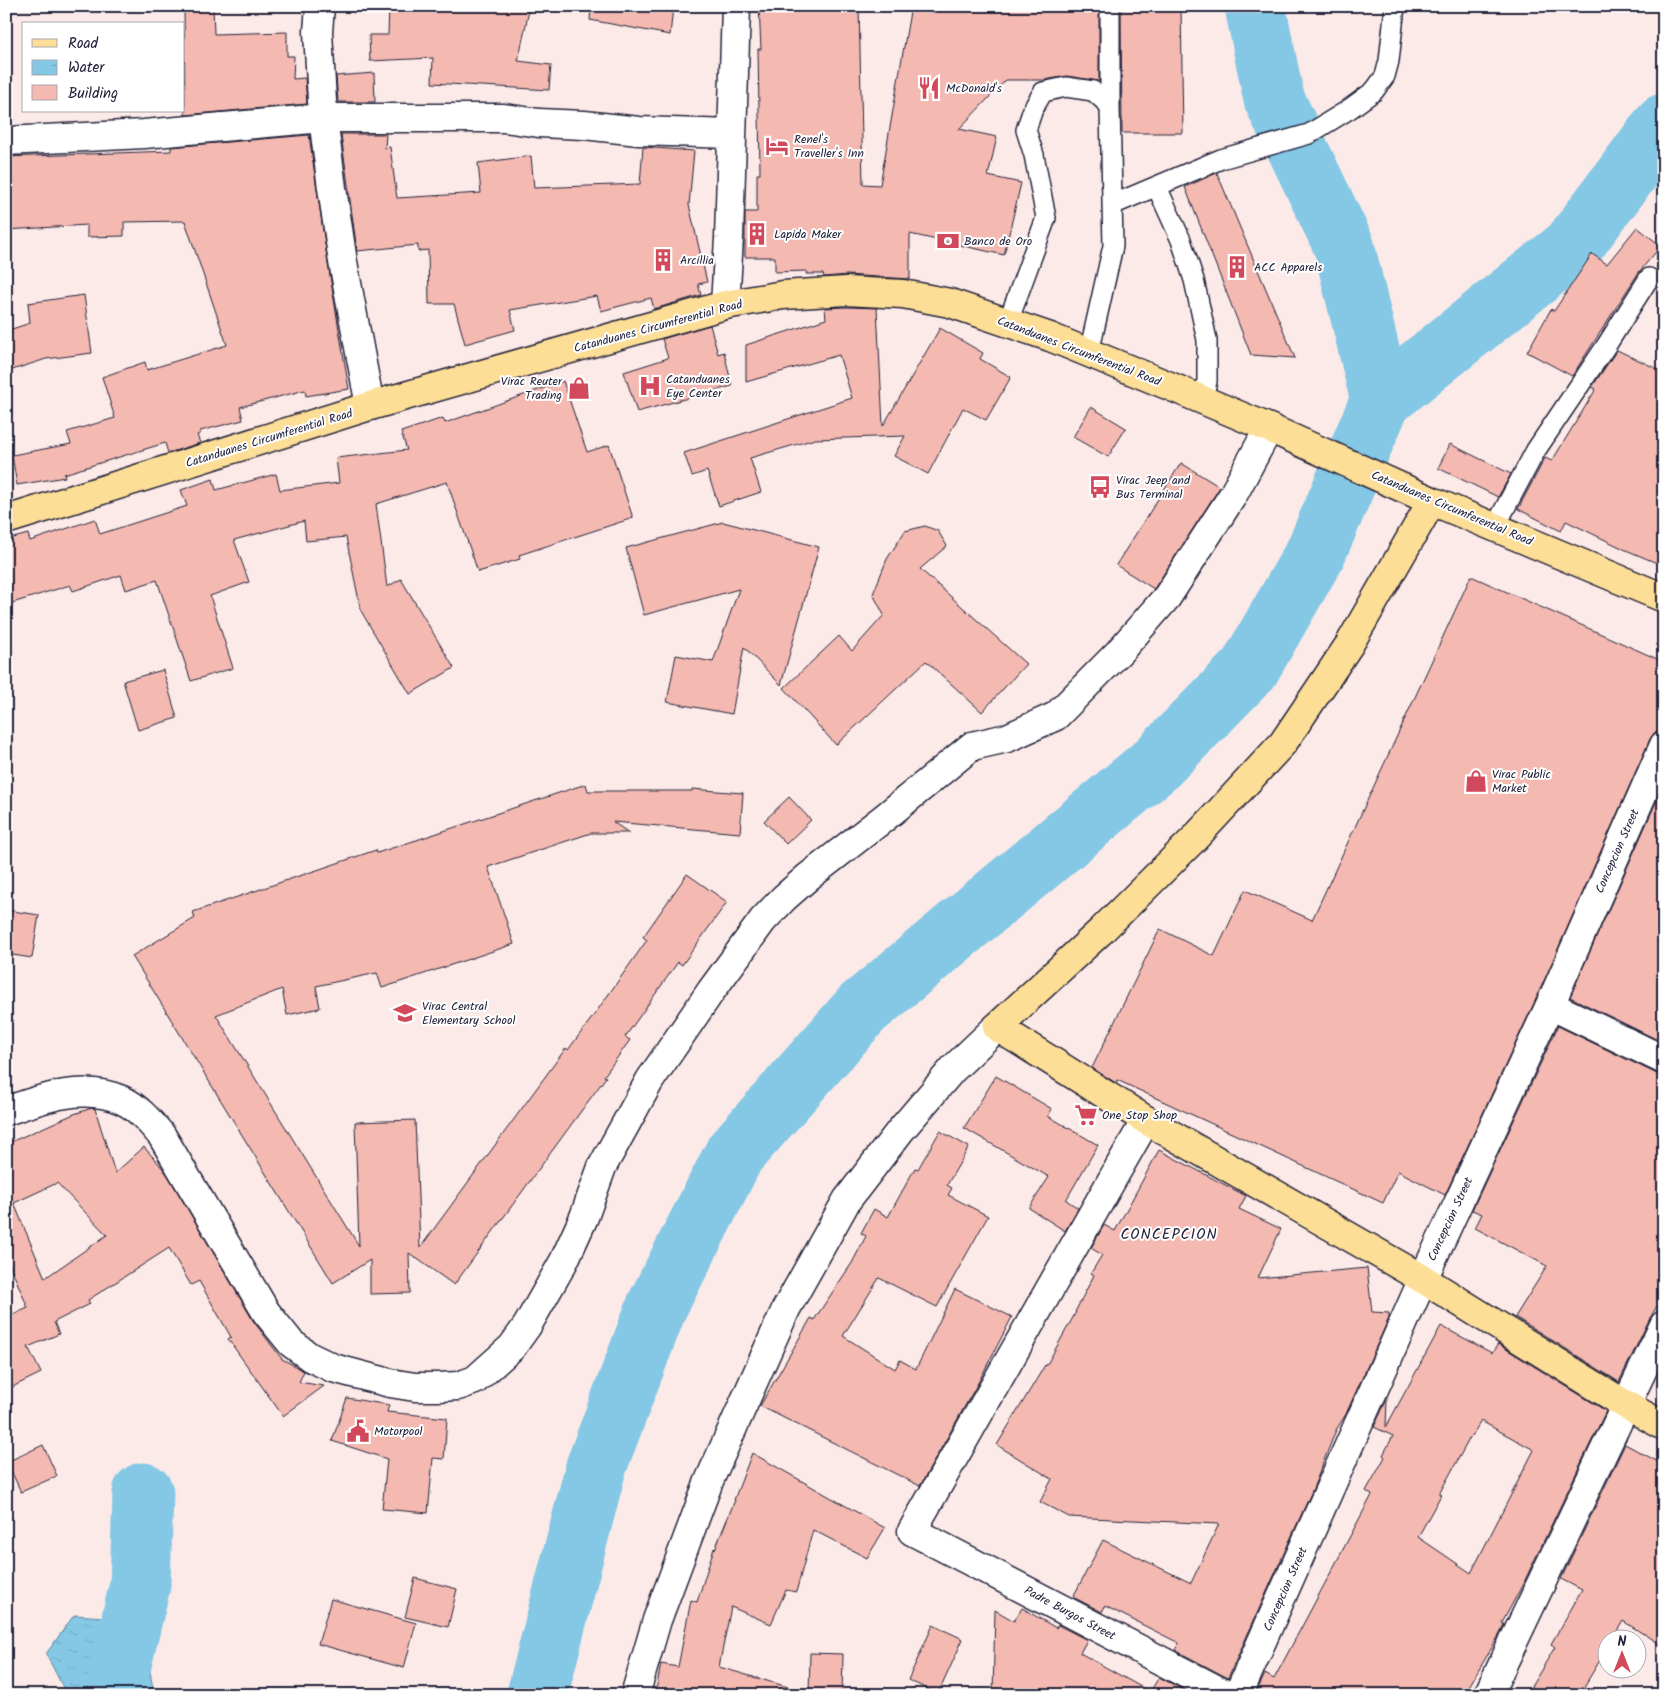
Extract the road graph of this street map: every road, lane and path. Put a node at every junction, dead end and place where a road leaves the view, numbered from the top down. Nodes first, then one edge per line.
1 (320, 6) edge
2 (736, 6) edge
3 (1110, 6) edge
4 (1396, 6) edge
5 (1110, 106) junction
6 (324, 118) junction
7 (732, 134) junction
8 (6, 141) edge
9 (1157, 187) junction
10 (1112, 205) junction
11 (1649, 278) dead end
12 (725, 306) junction
13 (1008, 322) junction
14 (1089, 353) junction
15 (1202, 399) junction
16 (370, 406) junction
17 (1278, 432) junction
18 (1432, 500) junction
19 (6, 520) edge
20 (1495, 527) junction
21 (1664, 598) edge
22 (1664, 745) edge
23 (1550, 1005) junction
24 (997, 1027) junction
25 (1664, 1060) edge
26 (6, 1111) edge
27 (1146, 1120) junction
28 (1423, 1278) junction
29 (1664, 1325) edge
30 (1626, 1405) junction
31 (1664, 1426) edge
32 (634, 1695) edge
33 (1227, 1695) edge
34 (1238, 1695) edge
35 (1488, 1695) edge

1 - 6 street
2 - 7 street
3 - 5 lane
4 - 9 lane
5 - 10 lane
5 - 13 lane
6 - 7 street
6 - 8 street
6 - 16 street
7 - 12 street
9 - 10 lane
9 - 15 lane
10 - 14 lane
11 - 20 lane
12 - 13 main road, Catanduanes Circumferential Road
12 - 16 main road, Catanduanes Circumferential Road
13 - 14 main road, Catanduanes Circumferential Road
14 - 15 main road, Catanduanes Circumferential Road
15 - 17 main road, Catanduanes Circumferential Road
16 - 19 main road, Catanduanes Circumferential Road
17 - 18 main road, Catanduanes Circumferential Road
17 - 26 street
18 - 20 main road, Catanduanes Circumferential Road
18 - 24 main road
20 - 21 main road, Catanduanes Circumferential Road
22 - 23 street, Concepcion Street
23 - 25 street
23 - 28 street, Concepcion Street
24 - 27 main road
24 - 32 street
27 - 28 main road
27 - 33 street, Padre Burgos Street
28 - 30 main road
28 - 34 street, Concepcion Street
29 - 30 street
30 - 31 main road
30 - 35 street

